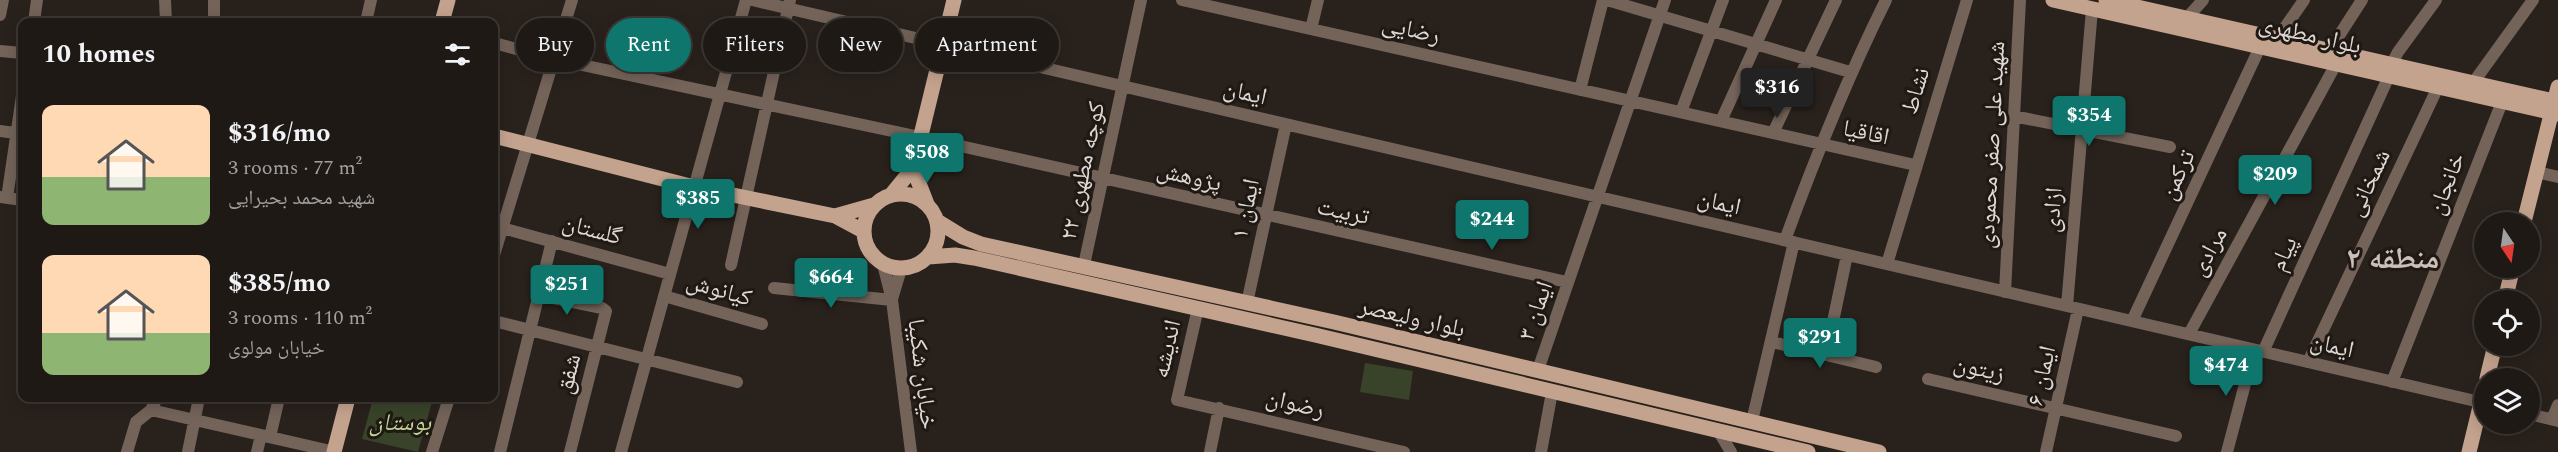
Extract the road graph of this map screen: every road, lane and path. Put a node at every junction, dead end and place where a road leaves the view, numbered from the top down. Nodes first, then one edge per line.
1 (3, 0) edge
2 (37, 0) edge
3 (165, 0) edge
4 (214, 0) edge
5 (370, 0) edge
6 (448, 0) edge
7 (572, 0) edge
8 (746, 0) edge
9 (752, 0) edge
10 (954, 0) edge
11 (1141, 0) edge
12 (1182, 0) edge
13 (1318, 0) edge
14 (1605, 0) edge
15 (1665, 0) edge
16 (1723, 0) edge
17 (1776, 0) edge
18 (1836, 0) edge
19 (1887, 0) edge
20 (1967, 0) edge
21 (2020, 0) edge
22 (2053, 0) edge
23 (2106, 0) edge
24 (2203, 0) edge
25 (2304, 0) edge
26 (2362, 0) edge
27 (2436, 0) edge
28 (2532, 0) edge
29 (789, 4) edge
30 (2147, 5) edge
31 (2092, 9) junction
32 (0, 15) edge
33 (1660, 16) junction
34 (35, 18) edge
35 (166, 18) edge
36 (214, 18) edge
37 (367, 18) edge
38 (443, 18) edge
39 (567, 18) edge
40 (950, 18) edge
41 (2187, 18) junction
42 (1311, 29) junction
43 (1711, 31) junction
44 (915, 37) edge
45 (2277, 39) junction
46 (498, 44) edge
47 (1756, 44) junction
48 (2260, 47) junction
49 (516, 49) edge
50 (0, 51) edge
51 (18, 53) edge
52 (2332, 57) junction
53 (1808, 60) junction
54 (594, 68) edge
55 (2390, 70) junction
56 (1059, 71) edge
57 (550, 72) edge
58 (937, 72) edge
59 (1851, 72) junction
60 (2473, 83) junction
61 (1122, 86) junction
62 (2438, 87) junction
63 (1580, 90) junction
64 (720, 95) junction
65 (1632, 101) junction
66 (2502, 102) junction
67 (2556, 103) edge
68 (767, 104) junction
69 (1681, 112) junction
70 (2013, 116) junction
71 (1721, 121) junction
72 (1286, 124) junction
73 (2080, 130) junction
74 (0, 131) edge
75 (1773, 133) junction
76 (18, 134) edge
77 (498, 137) edge
78 (920, 137) junction
79 (18, 141) edge
80 (1820, 144) junction
81 (527, 146) junction
82 (2170, 147) dead end
83 (1916, 165) junction
84 (913, 168) junction
85 (2537, 172) junction
86 (2558, 177) edge
87 (1102, 179) junction
88 (694, 187) junction
89 (891, 195) junction
90 (1597, 196) junction
91 (3, 197) edge
92 (746, 197) junction
93 (18, 199) edge
94 (927, 204) junction
95 (874, 205) junction
96 (2527, 212) edge
97 (835, 216) junction
98 (1266, 216) junction
99 (937, 221) junction
100 (863, 231) junction
101 (498, 233) edge
102 (552, 241) junction
103 (1789, 241) junction
104 (1846, 255) junction
105 (928, 257) junction
106 (883, 264) junction
107 (1887, 264) junction
108 (731, 265) dead end
109 (1084, 265) junction
110 (901, 268) junction
111 (670, 274) junction
112 (1567, 282) junction
113 (774, 288) dead end
114 (2006, 292) junction
115 (538, 295) junction
116 (664, 296) junction
117 (892, 300) junction
118 (1247, 303) junction
119 (2072, 307) junction
120 (1198, 308) junction
121 (2132, 321) junction
122 (498, 322) edge
123 (762, 324) dead end
124 (530, 330) junction
125 (2189, 334) junction
126 (1772, 342) junction
127 (597, 346) junction
128 (2259, 351) junction
129 (1826, 355) junction
130 (647, 359) junction
131 (2308, 362) junction
132 (1876, 367) dead end
133 (1538, 370) junction
134 (1928, 379) dead end
135 (737, 382) dead end
136 (2392, 382) junction
137 (1552, 392) junction
138 (2474, 397) edge
139 (1176, 400) joint
140 (155, 402) edge
141 (198, 402) edge
142 (278, 402) edge
143 (347, 402) edge
144 (448, 402) edge
145 (2558, 405) edge
146 (1220, 408) junction
147 (2056, 408) junction
148 (152, 410) junction
149 (2540, 417) edge
150 (2555, 420) edge
151 (194, 421) junction
152 (1752, 421) junction
153 (1719, 432) junction
154 (2474, 433) edge
155 (265, 436) junction
156 (2176, 436) dead end
157 (1776, 449) edge
158 (127, 452) edge
159 (188, 452) edge
160 (256, 452) edge
161 (334, 452) edge
162 (432, 452) edge
163 (500, 452) edge
164 (570, 452) edge
165 (621, 452) edge
166 (911, 452) edge
167 (1210, 452) edge
168 (1404, 452) edge
169 (1541, 452) edge
170 (1731, 452) edge
171 (1808, 452) edge
172 (1879, 452) edge
173 (2046, 452) edge
174 (2227, 452) edge
175 (2469, 452) edge

1 - 32 street
2 - 34 street
3 - 35 street
4 - 36 street
5 - 37 street
6 - 38 main road
7 - 39 street
8 - 64 street
9 - 29 street, ایمان
10 - 40 main road
11 - 61 street, کوچه مطهری ۲۲
12 - 42 street, رضایی
13 - 42 street
14 - 33 street
14 - 63 street
15 - 33 street, ایمان ۳
16 - 43 street
17 - 47 street
18 - 53 street
19 - 59 street
20 - 83 street, نشاط
21 - 70 street, شهید علی صفر محمودی
22 - 31 main road, بلوار مطهری
23 - 30 main road, بلوار مطهری
24 - 41 street
25 - 45 street
26 - 52 street, مرادی
27 - 55 street, پیام
28 - 60 street
29 - 44 street, ایمان
29 - 68 street
30 - 41 main road, بلوار مطهری
31 - 48 main road, بلوار مطهری
31 - 73 street, ازادی
33 - 43 street
33 - 65 street, ایمان ۳
41 - 45 main road, بلوار مطهری
42 - 63 street, رضایی
43 - 47 street
43 - 69 street
45 - 52 main road, بلوار مطهری
46 - 49 street, پژوهش
47 - 53 street
47 - 71 street
48 - 52 main road, بلوار مطهری
48 - 121 street, ترکمن
50 - 51 street
52 - 55 main road, بلوار مطهری
52 - 125 street, مرادی
53 - 59 street
53 - 75 street
54 - 64 street, پژوهش
55 - 60 main road, بلوار مطهری
55 - 62 main road, بلوار مطهری
55 - 128 street, پیام
56 - 61 street, ایمان
57 - 81 street
58 - 78 main road
59 - 80 street
60 - 67 main road, بلوار مطهری
61 - 72 street, ایمان
61 - 87 street, کوچه مطهری ۲۲
62 - 66 main road, بلوار مطهری
62 - 131 street, شمخانی
63 - 65 street, رضایی
64 - 68 street, پژوهش
64 - 88 street
65 - 69 street, اقاقیا
65 - 90 street, ایمان ۳
66 - 67 main road, بلوار مطهری
66 - 136 street, خانجان
67 - 85 main road
68 - 78 street, پژوهش
68 - 92 street
69 - 71 street, اقاقیا
70 - 73 street
70 - 114 street, شهید علی صفر محمودی
71 - 75 street, اقاقیا
72 - 90 street, ایمان
72 - 98 street, ایمان ۱
73 - 82 street
73 - 119 street, ازادی
74 - 76 street
75 - 80 street, اقاقیا
77 - 81 main road
78 - 84 main road
78 - 87 street, پژوهش
79 - 91 street
80 - 83 street, اقاقیا
80 - 103 street
81 - 88 main road
81 - 101 street
83 - 107 street, نشاط
84 - 89 main road
84 - 94 main road
85 - 86 street
85 - 96 main road
87 - 98 street, پژوهش
87 - 109 street, کوچه مطهری ۲۲
88 - 92 main road
88 - 111 street
89 - 94 main road
89 - 95 main road
90 - 103 street, ایمان
90 - 112 street, ایمان ۳
91 - 93 street
92 - 97 main road
92 - 108 street
94 - 99 main road
95 - 97 main road
95 - 100 main road
97 - 100 main road
98 - 112 street, تربیت
98 - 118 street, ایمان ۱
99 - 105 main road
99 - 109 main road, بلوار ولیعصر
100 - 106 main road
101 - 102 street, گلستان
102 - 111 street, گلستان
102 - 115 street
103 - 104 street, ایمان
103 - 126 street
104 - 107 street, ایمان
104 - 129 street
105 - 110 main road
105 - 120 main road, بلوار ولیعصر
106 - 110 main road
106 - 117 street, خیابان شکیبا
107 - 114 street, ایمان
109 - 118 main road, بلوار ولیعصر
110 - 117 street
111 - 116 street
112 - 133 street, ایمان ۳
113 - 117 street
114 - 119 street, ایمان
115 - 124 street
115 - 127 street, شفق
116 - 123 street, کیانوش
116 - 130 street
117 - 166 street, خیابان شکیبا
118 - 133 main road, بلوار ولیعصر
119 - 121 street, ایمان
119 - 147 street, ایمان ۶
120 - 137 main road, بلوار ولیعصر
120 - 139 street, اندیشه
121 - 125 street, ایمان
122 - 124 street
124 - 127 street
124 - 163 street
125 - 128 street, ایمان
126 - 129 street
126 - 152 street
127 - 130 street
127 - 164 street, شفق
128 - 131 street, ایمان
128 - 174 street, پیام
129 - 132 street
130 - 135 street
130 - 165 street
131 - 136 street, ایمان
133 - 137 main road
133 - 152 main road, بلوار ولیعصر
134 - 147 street, زیتون
136 - 138 street, ایمان
137 - 153 main road, بلوار ولیعصر
137 - 169 street
139 - 146 street, رضوان
140 - 148 street
141 - 151 street
142 - 155 street
143 - 161 main road
144 - 162 street
145 - 150 street
146 - 167 street
146 - 168 street, رضوان
147 - 156 street, زیتون
147 - 173 street, ایمان ۶
148 - 151 street
148 - 158 street
149 - 150 street
151 - 155 street
151 - 159 street
152 - 172 main road, بلوار ولیعصر
153 - 157 main road, بلوار ولیعصر
153 - 170 street
154 - 175 main road
155 - 160 street
155 - 161 street
157 - 171 main road, بلوار ولیعصر

